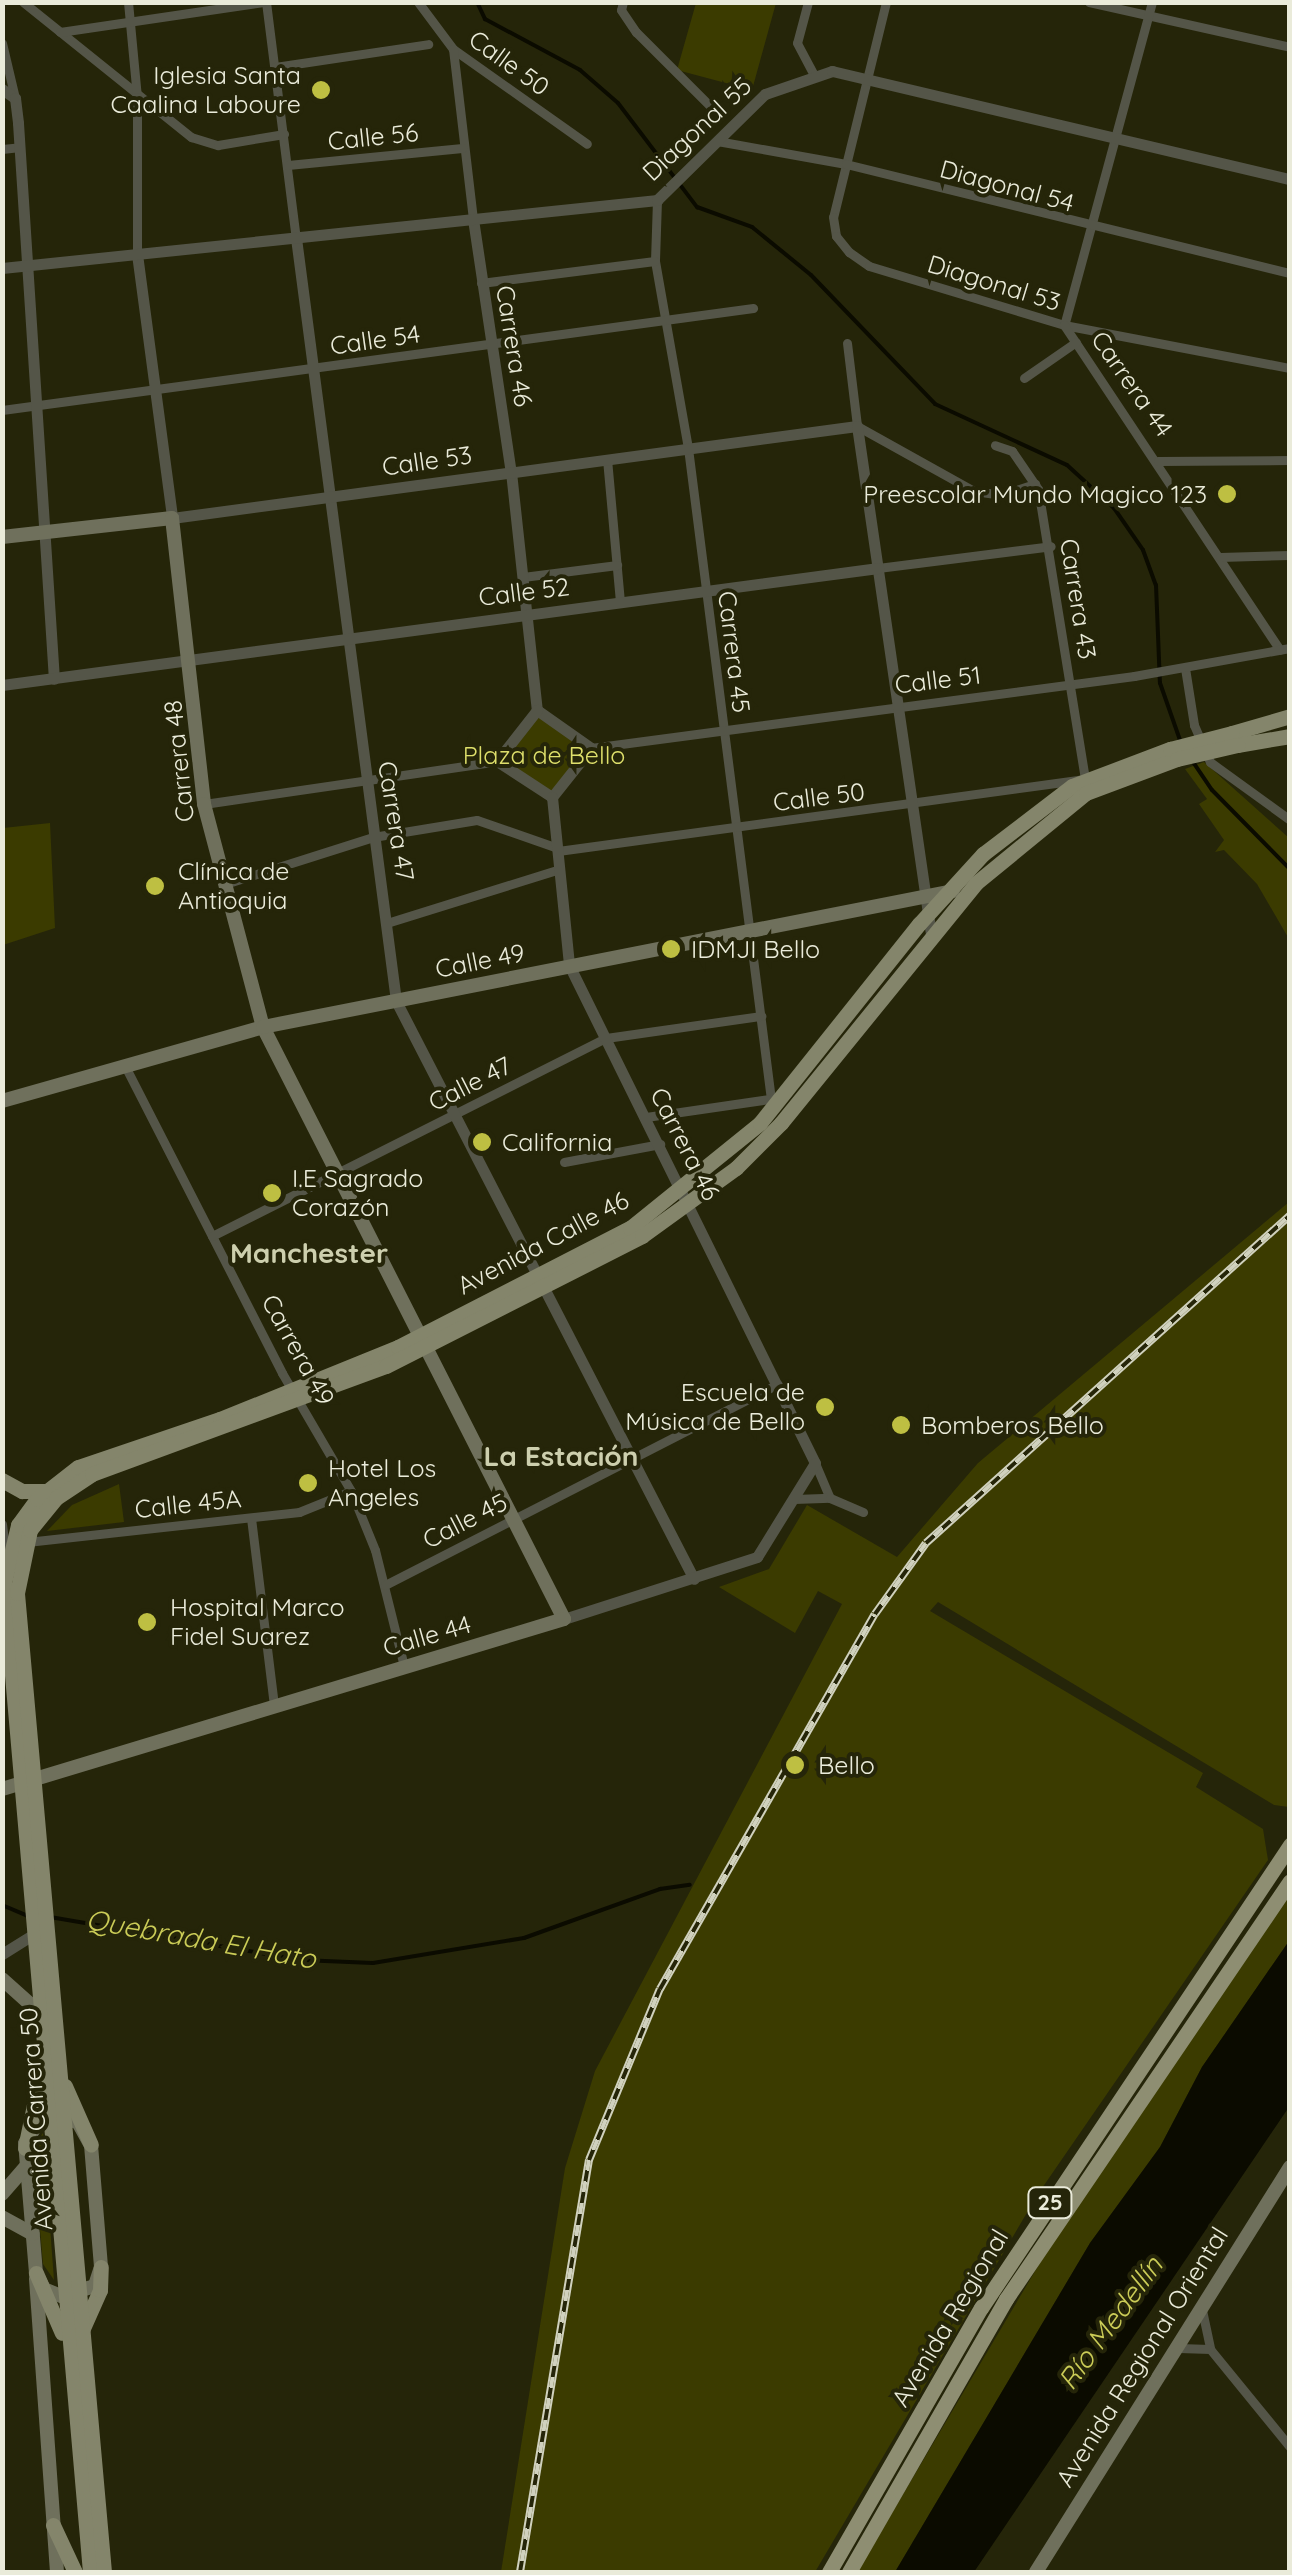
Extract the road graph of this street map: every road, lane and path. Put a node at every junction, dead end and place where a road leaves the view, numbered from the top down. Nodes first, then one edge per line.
1 (22, 2) edge
2 (128, 2) edge
3 (264, 2) edge
4 (418, 2) edge
5 (612, 2) edge
6 (808, 2) edge
7 (886, 2) edge
8 (1089, 2) edge
9 (1152, 2) edge
10 (622, 6) edge
11 (1148, 19) junction
12 (131, 22) junction
13 (60, 32) junction
14 (2, 44) edge
15 (428, 44) dead end
16 (1290, 48) edge
17 (453, 50) junction
18 (274, 67) junction
19 (813, 73) junction
20 (866, 74) junction
21 (2, 89) edge
22 (137, 97) junction
23 (14, 98) junction
24 (712, 108) dead end
25 (284, 134) junction
26 (1112, 141) junction
27 (587, 144) dead end
28 (710, 146) junction
29 (20, 147) junction
30 (462, 148) junction
31 (2, 149) edge
32 (846, 164) junction
33 (288, 165) junction
34 (1290, 179) edge
35 (659, 198) junction
36 (472, 219) junction
37 (1089, 228) junction
38 (296, 238) junction
39 (137, 254) junction
40 (655, 261) junction
41 (24, 266) junction
42 (2, 268) edge
43 (1290, 274) edge
44 (481, 283) junction
45 (753, 308) dead end
46 (667, 318) junction
47 (1064, 325) junction
48 (1076, 342) junction
49 (847, 343) dead end
50 (490, 344) junction
51 (1290, 368) edge
52 (311, 369) junction
53 (1024, 378) dead end
54 (154, 390) junction
55 (34, 406) junction
56 (2, 410) edge
57 (857, 426) junction
58 (995, 445) dead end
59 (688, 448) junction
60 (607, 459) junction
61 (1290, 460) edge
62 (1158, 461) junction
63 (511, 472) junction
64 (1035, 484) junction
65 (330, 496) junction
66 (172, 518) junction
67 (44, 531) junction
68 (2, 537) edge
69 (1051, 546) junction
70 (1290, 555) edge
71 (1220, 557) junction
72 (617, 565) junction
73 (878, 568) junction
74 (523, 578) junction
75 (706, 591) junction
76 (620, 602) junction
77 (528, 614) junction
78 (349, 638) junction
79 (1285, 649) edge
80 (192, 663) junction
81 (1185, 668) junction
82 (54, 679) junction
83 (2, 685) edge
84 (1071, 685) junction
85 (898, 708) junction
86 (537, 710) junction
87 (1290, 716) edge
88 (724, 730) junction
89 (1290, 736) edge
90 (1234, 739) junction
91 (591, 748) junction
92 (1174, 754) junction
93 (497, 761) junction
94 (1085, 779) junction
95 (366, 781) junction
96 (552, 797) junction
97 (204, 804) junction
98 (912, 806) junction
99 (1290, 820) edge
100 (736, 828) junction
101 (373, 838) junction
102 (558, 849) junction
103 (560, 868) junction
104 (221, 886) junction
105 (971, 887) junction
106 (946, 892) junction
107 (926, 905) junction
108 (390, 922) junction
109 (750, 930) junction
110 (931, 934) junction
111 (568, 966) junction
112 (396, 1000) junction
113 (761, 1016) junction
114 (262, 1028) junction
115 (606, 1038) junction
116 (125, 1066) junction
117 (2, 1101) edge
118 (776, 1102) junction
119 (454, 1114) junction
120 (646, 1117) junction
121 (660, 1144) junction
122 (564, 1162) dead end
123 (338, 1172) junction
124 (686, 1195) junction
125 (212, 1236) junction
126 (541, 1282) junction
127 (426, 1341) junction
128 (777, 1384) junction
129 (296, 1396) junction
130 (632, 1458) junction
131 (815, 1463) junction
132 (2, 1480) edge
133 (45, 1491) junction
134 (352, 1491) junction
135 (830, 1498) junction
136 (794, 1499) junction
137 (863, 1512) dead end
138 (251, 1518) junction
139 (514, 1519) junction
140 (2, 1524) edge
141 (24, 1542) junction
142 (6, 1558) junction
143 (694, 1579) junction
144 (385, 1585) junction
145 (564, 1619) junction
146 (5, 1620) edge
147 (404, 1666) junction
148 (274, 1704) junction
149 (27, 1780) junction
150 (2, 1788) edge
151 (1290, 1844) edge
152 (1290, 1881) edge
153 (38, 1930) junction
154 (2, 1954) edge
155 (2, 1979) edge
156 (40, 2013) junction
157 (50, 2052) junction
158 (55, 2119) junction
159 (91, 2145) junction
160 (24, 2148) junction
161 (26, 2166) junction
162 (1290, 2167) edge
163 (2, 2194) edge
164 (2, 2217) edge
165 (32, 2234) junction
166 (102, 2267) junction
167 (36, 2273) junction
168 (68, 2295) junction
169 (1201, 2302) junction
170 (72, 2339) junction
171 (1210, 2349) junction
172 (1168, 2355) junction
173 (1290, 2447) edge
174 (54, 2525) junction
175 (57, 2572) edge
176 (75, 2572) edge
177 (90, 2572) edge
178 (104, 2572) edge
179 (830, 2572) edge
180 (849, 2572) edge
181 (1036, 2572) edge

1 - 13 street
2 - 12 street, Carrera 48
3 - 12 street
3 - 18 street, Carrera 47
4 - 17 street, Calle 50
5 - 10 street
6 - 19 street
7 - 20 street
8 - 11 street
9 - 11 street, Carrera 44
10 - 24 street
11 - 16 street
11 - 26 street, Carrera 44
12 - 13 street
12 - 22 street, Carrera 48
13 - 22 street
14 - 23 street
15 - 18 street
17 - 27 street, Calle 50
17 - 30 street, Carrera 46
18 - 25 street, Carrera 47
19 - 20 street, Diagonal 55
19 - 28 street, Diagonal 55
20 - 26 street, Diagonal 55
20 - 32 street
21 - 23 street
22 - 25 street
22 - 39 street, Carrera 48
23 - 29 street
25 - 33 street, Carrera 47
26 - 34 street, Diagonal 55
26 - 37 street, Carrera 44
28 - 32 street, Diagonal 54
28 - 35 street, Diagonal 55
29 - 31 street
29 - 41 street
30 - 33 street, Calle 56
30 - 36 street, Carrera 46
32 - 37 street, Diagonal 54
32 - 47 street, Diagonal 53
33 - 38 street, Carrera 47
35 - 36 street, Diagonal 55
35 - 40 street, Carrera 45
36 - 38 street, Diagonal 55
36 - 44 street, Carrera 46
37 - 43 street, Diagonal 54
37 - 47 street, Carrera 44
38 - 39 street, Diagonal 55
38 - 52 street, Carrera 47
39 - 41 street, Diagonal 55
39 - 54 street, Carrera 48
40 - 44 street
40 - 46 street, Carrera 45
41 - 42 street, Diagonal 55
41 - 55 street
44 - 50 street, Carrera 46
45 - 46 street, Calle 54
46 - 50 street, Calle 54
46 - 59 street, Carrera 45
47 - 48 street, Carrera 44
47 - 51 street, Diagonal 53
48 - 53 street
48 - 62 street, Carrera 44
49 - 57 street
50 - 52 street, Calle 54
50 - 63 street, Carrera 46
52 - 54 street, Calle 54
52 - 65 street, Carrera 47
54 - 55 street, Calle 54
54 - 66 street, Carrera 48
55 - 56 street, Calle 54
55 - 67 street
57 - 59 street, Calle 53
57 - 64 street
57 - 73 street
58 - 64 street, Carrera 43
59 - 60 street, Calle 53
59 - 75 street, Carrera 45
60 - 63 street, Calle 53
60 - 72 street
61 - 62 street
62 - 71 street, Carrera 44
63 - 65 street, Calle 53
63 - 74 street, Carrera 46
64 - 69 street, Carrera 43
65 - 66 street, Calle 53
65 - 78 street, Carrera 47
66 - 67 main road, Calle 53
66 - 80 main road, Carrera 48
67 - 68 main road, Calle 53
67 - 82 street
69 - 73 street, Calle 52
69 - 84 street, Carrera 43
70 - 71 street
71 - 79 street, Carrera 44
72 - 74 street
72 - 76 street
73 - 75 street, Calle 52
73 - 85 street
74 - 77 street, Carrera 46
75 - 76 street, Calle 52
75 - 88 street, Carrera 45
76 - 77 street, Calle 52
77 - 78 street, Calle 52
77 - 86 street, Carrera 46
78 - 80 street, Calle 52
78 - 95 street, Carrera 47
79 - 81 street, Calle 51
80 - 82 street, Calle 52
80 - 97 main road, Carrera 48
81 - 84 street, Calle 51
81 - 99 street
82 - 83 street, Calle 52
84 - 85 street, Calle 51
84 - 94 street, Carrera 43
85 - 88 street, Calle 51
85 - 98 street
86 - 91 street
86 - 93 street
87 - 90 main road
88 - 91 street, Calle 51
88 - 100 street, Carrera 45
89 - 90 main road
90 - 92 main road, bridge
91 - 96 street
92 - 94 main road, Avenida Calle 46
92 - 105 main road, Avenida Calle 46
93 - 95 street
93 - 96 street
94 - 98 street, Calle 50
94 - 106 main road, Avenida Calle 46
95 - 97 street
95 - 101 street, Carrera 47
96 - 102 street, Carrera 46
97 - 104 main road, Carrera 48
98 - 100 street, Calle 50
98 - 107 street
100 - 102 street, Calle 50
100 - 109 street, Carrera 45
101 - 102 street, Calle 50
101 - 104 street, Calle 50
101 - 108 street, Carrera 47
102 - 103 street, Carrera 46
103 - 108 street
103 - 111 street, Carrera 46
104 - 114 main road, Carrera 48
105 - 106 main road
105 - 110 main road, Avenida Calle 46
106 - 107 main road, Avenida Calle 46
107 - 109 main road, Calle 49
107 - 110 street
107 - 118 main road, Avenida Calle 46
108 - 112 street, Carrera 47
109 - 111 main road, Calle 49
109 - 113 street, Carrera 45
110 - 124 main road, Avenida Calle 46
111 - 112 main road, Calle 49
111 - 115 street, Carrera 46
112 - 114 main road, Calle 49
112 - 119 street, Carrera 47
113 - 115 street, Calle 47
113 - 118 street, Carrera 45
114 - 116 main road, Calle 49
114 - 123 main road, Carrera 48
115 - 119 street, Calle 47
115 - 120 street, Carrera 46
116 - 117 main road, Calle 49
116 - 125 street, Carrera 49
118 - 120 street
118 - 124 main road, Avenida Calle 46
119 - 123 street, Calle 47
119 - 126 street, Carrera 47
120 - 121 street, Carrera 46
121 - 122 street
121 - 124 street, Carrera 46
123 - 125 street, Calle 47
123 - 127 main road, Carrera 48
124 - 126 main road, Avenida Calle 46
124 - 128 street, Carrera 46
125 - 129 street, Carrera 49
126 - 127 main road, Avenida Calle 46
126 - 130 street, Carrera 47
127 - 129 main road, Avenida Calle 46
127 - 139 main road, Carrera 48
128 - 130 street, Calle 45
128 - 131 street, Carrera 46
129 - 133 main road, Avenida Calle 46
129 - 134 street, Carrera 49
129 - 141 main road, Avenida Calle 46
130 - 139 street, Calle 45
130 - 143 street, Carrera 47
131 - 135 street, Carrera 46
131 - 136 street, Calle 44
132 - 133 main road
133 - 142 main road, Avenida Calle 46
134 - 138 street, Calle 45A
134 - 144 street, Carrera 49
135 - 136 street
135 - 137 street
136 - 143 street, Calle 44
138 - 141 street, Calle 45A
138 - 148 street
139 - 144 street, Calle 45
139 - 145 main road, Carrera 48
140 - 142 street
141 - 149 main road, Avenida Carrera 50
142 - 146 main road, Avenida Carrera 50
143 - 145 street, Calle 44
144 - 147 street, Carrera 49
145 - 147 main road, Calle 44
146 - 149 main road, Avenida Carrera 50
147 - 148 main road, Calle 44
148 - 149 main road, Calle 44
149 - 150 main road, Calle 44
149 - 153 main road, Avenida Carrera 50
151 - 179 highway, Avenida Regional / 25
152 - 180 highway, Avenida Regional / 25
153 - 154 street
153 - 156 main road, Avenida Carrera 50
153 - 157 main road, Avenida Carrera 50
155 - 156 main road
156 - 157 main road, Avenida Carrera 50
157 - 158 main road, Avenida Carrera 50
157 - 159 main road
157 - 160 main road
158 - 159 main road
158 - 160 main road
158 - 168 main road, Avenida Carrera 50
159 - 166 main road
160 - 161 main road
161 - 163 main road
161 - 165 main road
162 - 169 main road, Avenida Regional Oriental
164 - 165 main road
165 - 167 main road
166 - 168 main road
166 - 170 main road
167 - 168 main road
167 - 170 main road
167 - 174 main road
168 - 170 main road, Avenida Carrera 50
169 - 171 street
169 - 172 main road, Avenida Regional Oriental
170 - 177 main road, Avenida Carrera 50
170 - 178 main road, Avenida Carrera 50
171 - 172 street
171 - 173 street
172 - 181 main road, Avenida Regional Oriental
174 - 175 main road
174 - 176 main road

